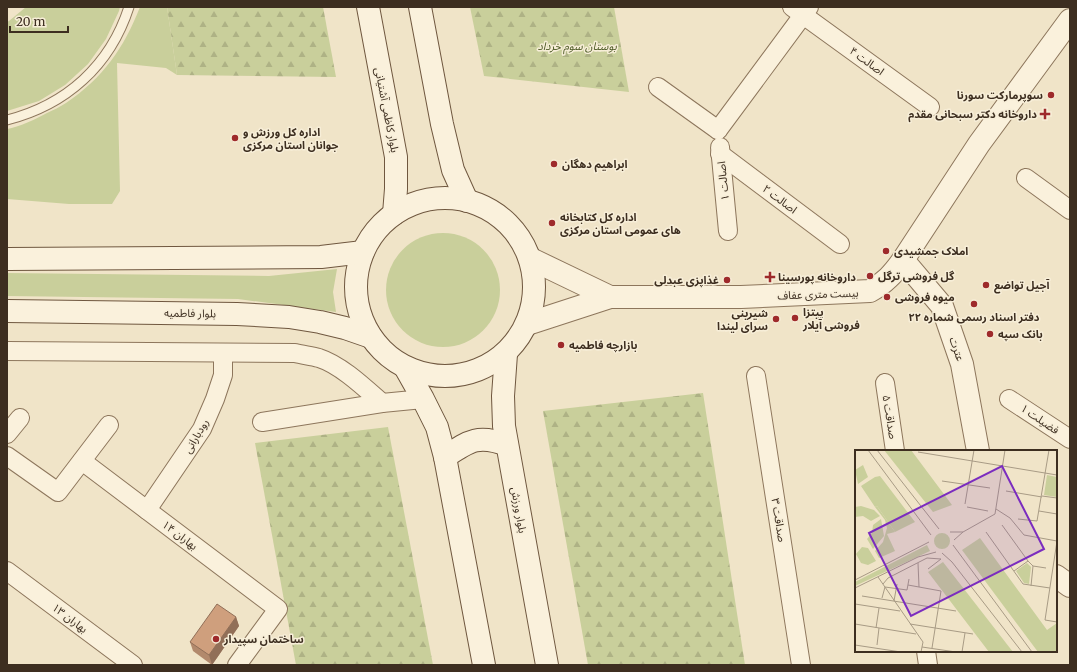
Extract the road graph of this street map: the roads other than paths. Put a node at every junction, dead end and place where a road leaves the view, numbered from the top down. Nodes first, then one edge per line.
1 (129, 7) edge
2 (368, 7) edge
3 (420, 7) edge
4 (802, 10) edge
5 (1070, 20) edge
6 (658, 87) dead end
7 (930, 107) dead end
8 (7, 120) edge
9 (718, 130) junction
10 (720, 154) junction
11 (1026, 178) dead end
12 (467, 201) junction
13 (1070, 210) edge
14 (394, 214) junction
15 (728, 231) dead end
16 (840, 244) dead end
17 (363, 252) junction
18 (7, 259) edge
19 (531, 259) junction
20 (903, 260) junction
21 (610, 297) junction
22 (7, 311) edge
23 (527, 324) junction
24 (371, 337) junction
25 (7, 351) edge
26 (223, 353) junction
27 (506, 354) junction
28 (405, 367) junction
29 (756, 376) dead end
30 (885, 383) dead end
31 (423, 399) junction
32 (1009, 399) dead end
33 (382, 403) junction
34 (20, 418) dead end
35 (262, 422) dead end
36 (109, 425) dead end
37 (7, 434) edge
38 (1070, 439) edge
39 (507, 445) junction
40 (895, 450) edge
41 (978, 450) edge
42 (7, 456) edge
43 (445, 457) junction
44 (82, 462) junction
45 (146, 510) junction
46 (7, 571) edge
47 (1057, 577) edge
48 (1070, 586) edge
49 (926, 652) edge
50 (133, 665) edge
51 (237, 665) edge
52 (484, 665) edge
53 (547, 665) edge
54 (801, 665) edge
55 (928, 665) edge

1 - 8 lane
2 - 14 main road, بلوار کاظمی آشتیانی
3 - 12 main road
4 - 7 street, اصالت ۴
4 - 9 street
5 - 20 main road, بیست متری عفاف
6 - 9 street
9 - 10 street, اصالت ۱
10 - 15 street, اصالت ۱
10 - 16 street, اصالت ۲
11 - 13 street
12 - 14 main road
12 - 19 main road
14 - 17 main road
17 - 18 main road
17 - 24 main road
19 - 21 main road
19 - 23 main road
20 - 21 main road, بیست متری عفاف
20 - 41 main road, عترت
21 - 23 main road, بیست متری عفاف
22 - 24 main road, بلوار فاطمیه
23 - 27 main road
24 - 28 main road
25 - 26 street
26 - 33 street
26 - 45 street, رودبارانی
27 - 28 main road
27 - 39 main road, بلوار ورزش
28 - 31 main road
29 - 54 street, صداقت ۳
30 - 40 street, صداقت ۵
31 - 33 street
31 - 43 main road
32 - 38 street, فضیلت ۱
33 - 35 street
34 - 37 street
36 - 44 street
39 - 43 main road
39 - 53 main road, بلوار ورزش
42 - 44 street
43 - 52 main road
44 - 45 street, بهاران ۱۴
45 - 51 street, بهاران ۱۴
46 - 50 street, بهاران ۱۳
47 - 48 main road
49 - 55 street

